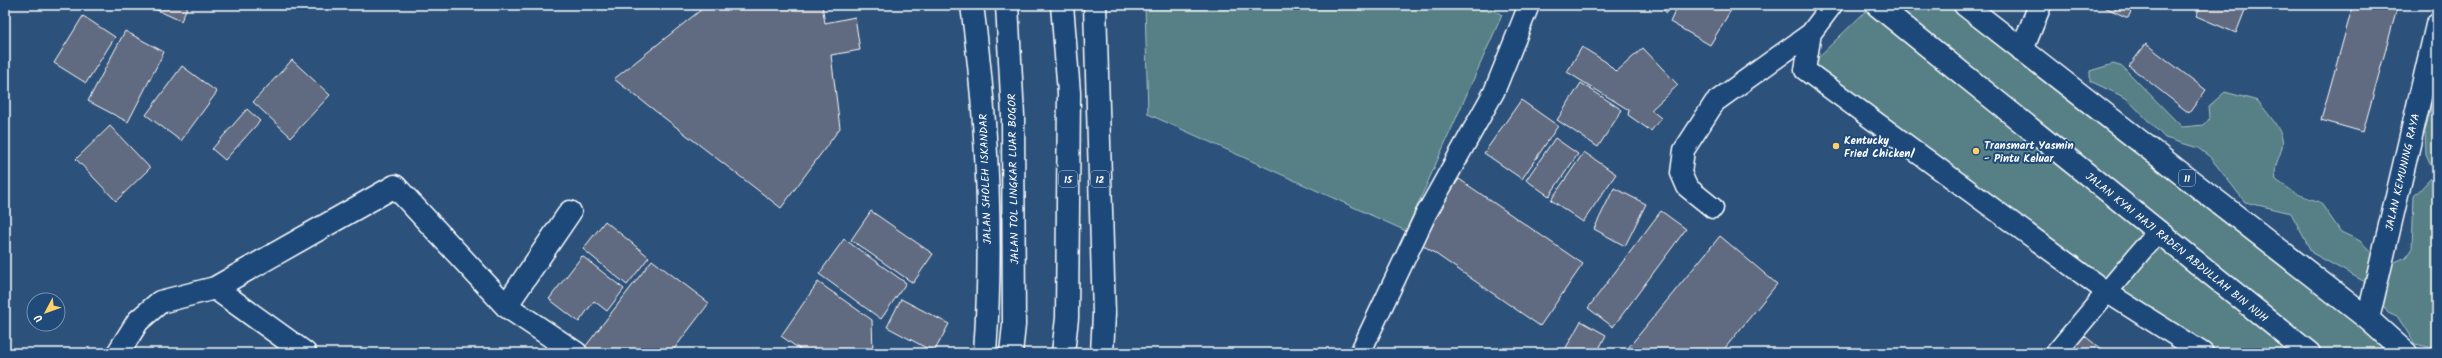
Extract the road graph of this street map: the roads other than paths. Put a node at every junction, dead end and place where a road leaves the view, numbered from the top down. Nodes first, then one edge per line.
1 (972, 5) edge
2 (1007, 5) edge
3 (1062, 5) edge
4 (1095, 5) edge
5 (1529, 5) edge
6 (1832, 5) edge
7 (1877, 5) edge
8 (1965, 5) edge
9 (2040, 5) edge
10 (2437, 25) edge
11 (1811, 33) junction
12 (2022, 50) junction
13 (1713, 208) dead end
14 (570, 212) dead end
15 (2158, 231) junction
16 (215, 288) junction
17 (2108, 292) junction
18 (506, 306) junction
19 (2368, 319) junction
20 (547, 346) edge
21 (118, 353) edge
22 (305, 353) edge
23 (576, 353) edge
24 (985, 353) edge
25 (1011, 353) edge
26 (1063, 353) edge
27 (1102, 353) edge
28 (1360, 353) edge
29 (2056, 353) edge
30 (2203, 353) edge
31 (2309, 353) edge
32 (2406, 353) edge

1 - 24 main road, JALAN SHOLEH ISKANDAR
2 - 25 main road, JALAN TOL LINGKAR LUAR BOGOR
3 - 26 main road, 15
4 - 27 main road, 12
5 - 28 lane
6 - 11 lane
7 - 15 main road, JALAN KYAI HAJI RADEN ABDULLAH BIN NUH
8 - 12 main road, 11
9 - 12 main road
10 - 19 main road, JALAN KEMUNING RAYA
11 - 13 lane
11 - 17 lane
12 - 19 main road, 11
14 - 18 main road
15 - 17 lane
15 - 31 main road, JALAN KYAI HAJI RADEN ABDULLAH BIN NUH
16 - 18 main road
16 - 21 main road
16 - 22 main road
17 - 29 lane
17 - 30 lane
18 - 20 main road
19 - 32 main road, 11
20 - 23 main road

